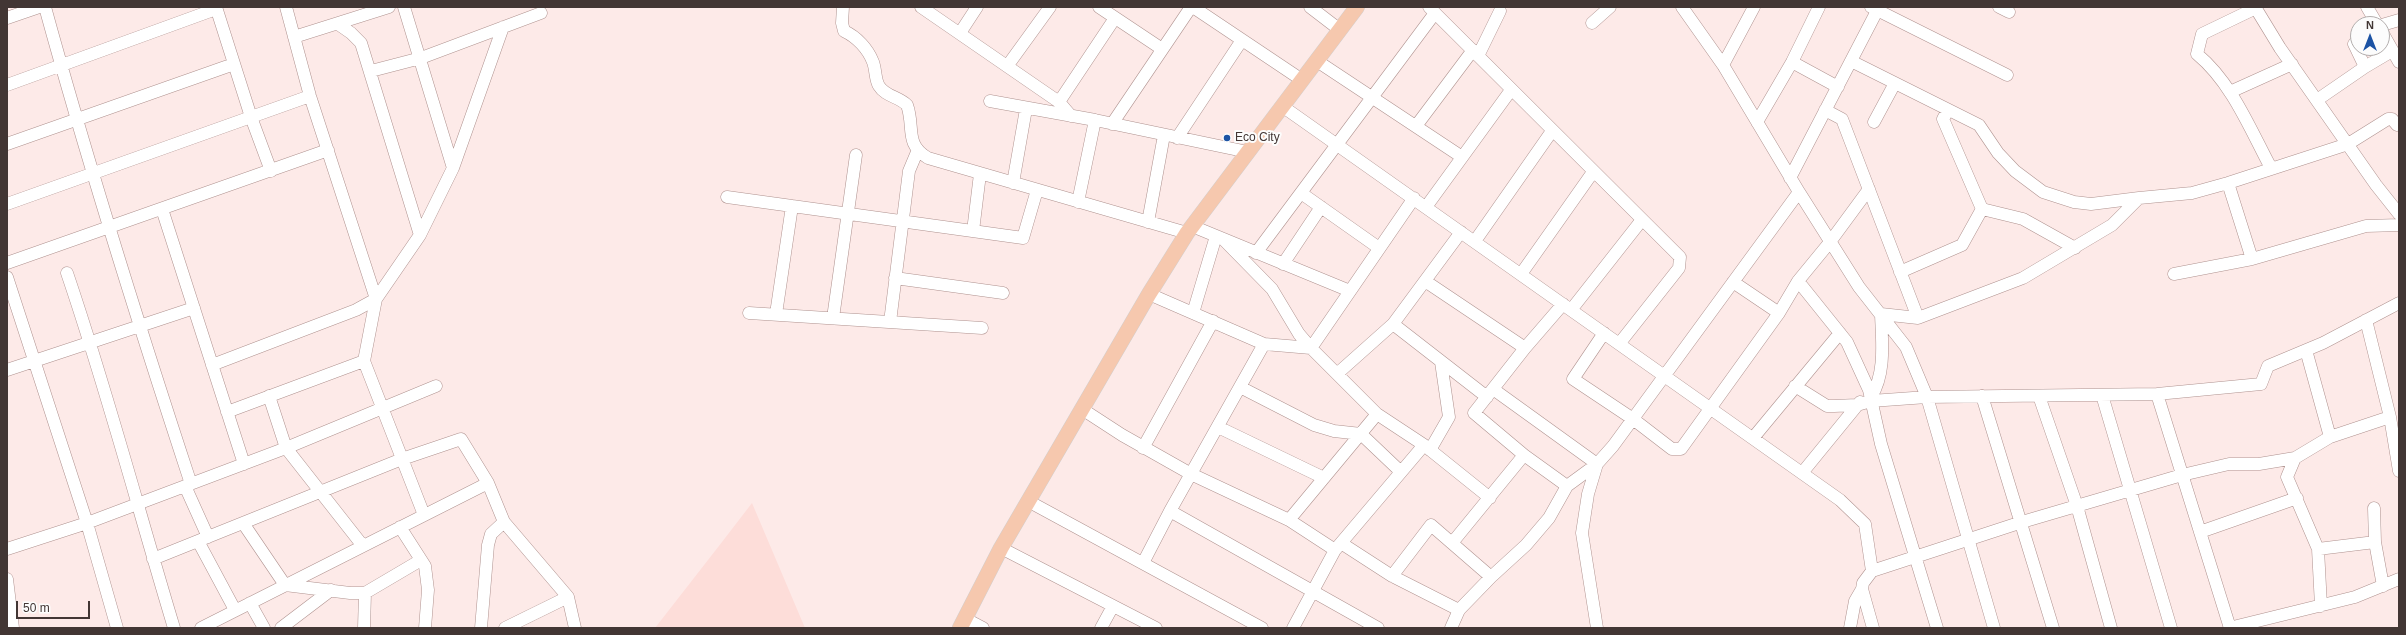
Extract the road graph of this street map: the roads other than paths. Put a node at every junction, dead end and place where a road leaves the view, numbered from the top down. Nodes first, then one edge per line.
1 (39, 7) edge
2 (45, 7) edge
3 (286, 7) edge
4 (389, 7) edge
5 (404, 7) edge
6 (528, 7) edge
7 (843, 7) edge
8 (921, 7) edge
9 (977, 7) edge
10 (1050, 7) edge
11 (1099, 7) edge
12 (1192, 7) edge
13 (1310, 7) edge
14 (1357, 7) edge
15 (1610, 7) edge
16 (1754, 7) edge
17 (1819, 7) edge
18 (2367, 7) edge
19 (216, 8) edge
20 (1684, 8) edge
21 (1876, 8) edge
22 (2255, 8) edge
23 (1432, 10) edge
24 (1500, 10) dead end
25 (541, 14) dead end
26 (2372, 16) edge
27 (7, 18) edge
28 (1115, 18) junction
29 (521, 20) junction
30 (1592, 23) dead end
31 (338, 24) junction
32 (503, 27) junction
33 (1340, 30) junction
34 (960, 33) junction
35 (294, 37) junction
36 (1242, 40) junction
37 (2390, 47) edge
38 (1162, 49) junction
39 (2392, 51) junction
40 (1475, 53) junction
41 (2360, 56) edge
42 (421, 58) junction
43 (1316, 61) junction
44 (1852, 61) junction
45 (1792, 62) junction
46 (2399, 62) edge
47 (234, 64) junction
48 (2292, 64) junction
49 (1008, 65) junction
50 (1723, 65) junction
51 (61, 66) junction
52 (2365, 67) junction
53 (371, 71) junction
54 (2007, 75) dead end
55 (1302, 80) junction
56 (1895, 83) junction
57 (7, 84) edge
58 (1838, 87) junction
59 (1511, 90) junction
60 (2230, 92) junction
61 (310, 96) junction
62 (1372, 98) junction
63 (2317, 100) junction
64 (990, 101) dead end
65 (1059, 102) junction
66 (1282, 106) junction
67 (1026, 109) junction
68 (1826, 110) junction
69 (1948, 110) junction
70 (1071, 116) junction
71 (251, 117) junction
72 (75, 120) junction
73 (1095, 120) junction
74 (1757, 122) junction
75 (1874, 122) dead end
76 (1112, 124) junction
77 (2397, 124) dead end
78 (1416, 126) junction
79 (1552, 131) junction
80 (1164, 135) junction
81 (1177, 138) junction
82 (7, 144) edge
83 (1337, 144) junction
84 (2348, 144) junction
85 (328, 150) junction
86 (917, 152) junction
87 (1248, 152) junction
88 (856, 155) dead end
89 (1462, 158) junction
90 (453, 168) junction
91 (2271, 168) junction
92 (271, 171) junction
93 (1593, 172) junction
94 (92, 174) junction
95 (980, 174) junction
96 (1790, 178) junction
97 (1013, 183) junction
98 (2228, 183) junction
99 (1869, 189) junction
100 (1037, 190) junction
101 (1799, 192) junction
102 (1301, 193) junction
103 (727, 197) dead end
104 (1414, 198) junction
105 (2139, 198) junction
106 (1078, 202) junction
107 (7, 204) edge
108 (792, 206) junction
109 (1321, 207) junction
110 (1426, 207) junction
111 (162, 209) junction
112 (1982, 209) junction
113 (847, 214) junction
114 (2399, 214) edge
115 (902, 221) junction
116 (1641, 221) junction
117 (1148, 222) junction
118 (2399, 225) edge
119 (108, 228) junction
120 (1189, 230) junction
121 (973, 231) junction
122 (1461, 232) junction
123 (420, 235) junction
124 (1220, 237) junction
125 (1474, 241) junction
126 (1830, 242) junction
127 (1379, 248) junction
128 (2075, 248) junction
129 (1256, 253) junction
130 (2252, 259) junction
131 (7, 263) edge
132 (1283, 264) junction
133 (1900, 272) junction
134 (67, 273) dead end
135 (1521, 274) junction
136 (2174, 274) dead end
137 (7, 277) edge
138 (895, 278) junction
139 (1425, 281) junction
140 (1798, 281) junction
141 (1733, 282) junction
142 (1350, 291) junction
143 (1003, 293) dead end
144 (1149, 294) junction
145 (376, 299) junction
146 (2399, 303) edge
147 (1567, 307) junction
148 (194, 308) junction
149 (749, 313) dead end
150 (1193, 313) junction
151 (1779, 313) junction
152 (776, 314) junction
153 (1881, 314) junction
154 (833, 318) junction
155 (1918, 318) junction
156 (2366, 320) junction
157 (1213, 321) junction
158 (890, 322) junction
159 (1393, 324) junction
160 (139, 326) junction
161 (982, 328) dead end
162 (1604, 333) junction
163 (1840, 333) junction
164 (91, 343) junction
165 (1264, 344) junction
166 (1619, 344) junction
167 (1311, 348) junction
168 (1525, 348) junction
169 (2306, 350) junction
170 (36, 361) junction
171 (364, 361) junction
172 (1441, 362) junction
173 (212, 364) junction
174 (7, 370) edge
175 (1338, 373) junction
176 (1665, 376) junction
177 (436, 386) dead end
178 (1795, 386) junction
179 (1240, 387) junction
180 (1490, 393) junction
181 (2157, 394) junction
182 (2102, 395) junction
183 (268, 396) junction
184 (1870, 396) junction
185 (1982, 396) junction
186 (2039, 396) junction
187 (1927, 397) junction
188 (1857, 405) junction
189 (382, 407) junction
190 (1710, 408) junction
191 (1082, 409) junction
192 (227, 412) junction
193 (1377, 414) junction
194 (1633, 419) junction
195 (2393, 419) edge
196 (1218, 427) junction
197 (1361, 434) junction
198 (2330, 437) junction
199 (1753, 438) junction
200 (286, 448) junction
201 (1143, 448) junction
202 (1427, 448) junction
203 (1524, 455) junction
204 (2295, 458) junction
205 (402, 459) junction
206 (244, 464) junction
207 (1596, 464) junction
208 (2399, 471) edge
209 (1401, 472) junction
210 (1802, 473) junction
211 (1191, 474) junction
212 (2182, 475) junction
213 (1324, 478) junction
214 (488, 483) junction
215 (188, 485) junction
216 (1568, 486) junction
217 (2128, 490) junction
218 (320, 492) junction
219 (1490, 498) junction
220 (2297, 498) junction
221 (1028, 501) junction
222 (137, 504) junction
223 (2077, 506) junction
224 (2374, 508) dead end
225 (1170, 511) junction
226 (424, 515) junction
227 (1289, 520) junction
228 (243, 522) junction
229 (504, 522) junction
230 (2022, 522) junction
231 (87, 523) junction
232 (400, 527) junction
233 (2200, 532) junction
234 (203, 539) junction
235 (1967, 541) junction
236 (2375, 542) junction
237 (1452, 543) junction
238 (363, 546) junction
239 (1338, 546) junction
240 (1001, 548) junction
241 (7, 549) edge
242 (2318, 549) junction
243 (1916, 558) junction
244 (153, 559) junction
245 (421, 560) junction
246 (1143, 564) junction
247 (1872, 571) junction
248 (1392, 576) junction
249 (1491, 577) junction
250 (7, 579) edge
251 (2399, 579) edge
252 (286, 585) junction
253 (2383, 586) junction
254 (1862, 589) junction
255 (331, 590) junction
256 (1312, 592) junction
257 (365, 593) junction
258 (568, 597) junction
259 (250, 603) junction
260 (1113, 606) junction
261 (2321, 606) junction
262 (235, 610) junction
263 (1459, 610) junction
264 (962, 623) edge
265 (2280, 623) edge
266 (285, 627) edge
267 (14, 628) edge
268 (117, 628) edge
269 (174, 628) edge
270 (200, 628) edge
271 (264, 628) edge
272 (364, 628) edge
273 (425, 628) edge
274 (481, 628) edge
275 (505, 628) edge
276 (575, 628) edge
277 (983, 628) edge
278 (1101, 628) edge
279 (1156, 628) edge
280 (1262, 628) edge
281 (1293, 628) edge
282 (1378, 628) edge
283 (1451, 628) edge
284 (1597, 628) edge
285 (1850, 628) edge
286 (1873, 628) edge
287 (1936, 628) edge
288 (1994, 628) edge
289 (2054, 628) edge
290 (2111, 628) edge
291 (2171, 628) edge
292 (2230, 628) edge

1 - 27 street
2 - 51 street
3 - 35 street
4 - 31 street
5 - 42 street
6 - 29 street
7 - 86 street
8 - 34 street
9 - 34 street
10 - 49 street
11 - 28 street
12 - 36 street
12 - 38 street
13 - 33 street
14 - 33 main road
15 - 30 street
16 - 50 street
17 - 45 street
18 - 26 street
19 - 47 street
19 - 51 street
20 - 50 street
21 - 44 street
21 - 54 street
22 - 48 street
22 - 60 street
23 - 40 street
23 - 62 street
24 - 40 street
25 - 29 street
28 - 38 street
28 - 65 street
29 - 32 street
31 - 35 street
31 - 53 street
32 - 42 street
32 - 90 street
33 - 43 main road
34 - 49 street
35 - 61 street
36 - 55 street
36 - 81 street
37 - 39 street
38 - 76 street
39 - 46 street
39 - 52 street
40 - 59 street
40 - 78 street
41 - 52 street
42 - 53 street
42 - 90 street
43 - 55 main road
43 - 62 street
44 - 56 street
44 - 58 street
45 - 58 street
45 - 74 street
47 - 71 street
47 - 72 street
48 - 60 street
48 - 63 street
49 - 65 street
50 - 74 street
51 - 57 street
51 - 72 street
52 - 63 street
53 - 123 street
55 - 66 main road
56 - 69 street
56 - 75 street
58 - 68 street
59 - 79 street
59 - 89 street
60 - 91 street
61 - 71 street
61 - 85 street
62 - 78 street
62 - 83 street
63 - 84 street
64 - 67 street
65 - 70 street
66 - 83 street
66 - 87 main road
67 - 70 street
67 - 97 street
68 - 96 street
68 - 99 street
69 - 105 street
69 - 112 street
70 - 73 street
71 - 92 street
71 - 94 street
72 - 82 street
72 - 94 street
73 - 76 street
73 - 106 street
74 - 96 street
76 - 80 street
77 - 84 street
78 - 89 street
79 - 93 street
79 - 125 street
80 - 81 street
80 - 117 street
81 - 87 street
83 - 102 street
83 - 104 street
84 - 91 street
84 - 114 street
85 - 92 street
85 - 145 street
86 - 95 street
86 - 115 street
87 - 120 main road
88 - 113 street
89 - 110 street
90 - 123 street
91 - 98 street
92 - 111 street
93 - 116 street
93 - 135 street
94 - 107 street
94 - 119 street
95 - 97 street
95 - 121 street
96 - 101 street
97 - 100 street
98 - 105 street
98 - 130 street
99 - 126 street
99 - 133 street
100 - 106 street
100 - 121 street
101 - 126 street
101 - 141 street
102 - 109 street
102 - 129 street
103 - 108 street
104 - 110 street
104 - 127 street
105 - 128 street
106 - 117 street
108 - 113 street
108 - 152 street
109 - 127 street
109 - 132 street
110 - 122 street
111 - 119 street
111 - 148 street
112 - 128 street
112 - 133 street
113 - 115 street
113 - 154 street
115 - 121 street
115 - 138 street
116 - 147 street
116 - 166 street
117 - 120 street
118 - 130 street
119 - 131 street
119 - 160 street
120 - 124 street
120 - 144 main road
122 - 125 street
122 - 139 street
123 - 145 street
124 - 129 street
124 - 150 street
124 - 167 street
125 - 135 street
126 - 140 street
126 - 153 street
127 - 142 street
128 - 155 street
129 - 132 street
130 - 136 street
132 - 142 street
133 - 155 street
134 - 164 street
135 - 147 street
137 - 170 street
138 - 143 street
138 - 158 street
139 - 159 street
139 - 168 street
140 - 151 street
140 - 163 street
141 - 151 street
141 - 176 street
142 - 167 street
144 - 150 street
144 - 191 main road
145 - 171 street
145 - 173 street
146 - 156 street
147 - 162 street
147 - 168 street
148 - 160 street
148 - 173 street
149 - 152 street
150 - 157 street
151 - 190 street
152 - 154 street
153 - 155 street
153 - 184 street
153 - 187 street
154 - 158 street
156 - 169 street
156 - 195 street
157 - 165 street
157 - 201 street
158 - 161 street
159 - 172 street
159 - 175 street
160 - 164 street
160 - 215 street
162 - 166 street
162 - 194 street
163 - 178 street
163 - 184 street
164 - 170 street
164 - 222 street
165 - 167 street
165 - 179 street
166 - 176 street
167 - 175 street
168 - 180 street
169 - 181 street
169 - 198 street
170 - 174 street
170 - 231 street
171 - 183 street
171 - 189 street
172 - 180 street
172 - 202 street
173 - 192 street
175 - 193 street
176 - 190 street
176 - 194 street
177 - 189 street
178 - 188 street
178 - 199 street
179 - 196 street
179 - 197 street
180 - 203 street
180 - 207 street
181 - 182 street
181 - 212 street
182 - 186 street
182 - 217 street
183 - 192 street
183 - 200 street
184 - 187 street
184 - 188 street
184 - 243 street
185 - 186 street
185 - 187 street
185 - 230 street
186 - 223 street
187 - 235 street
188 - 210 street
189 - 200 street
189 - 205 street
190 - 194 street
190 - 199 street
191 - 201 street
191 - 221 main road
192 - 206 street
193 - 197 street
193 - 202 street
194 - 207 street
195 - 198 street
195 - 208 street
196 - 211 street
196 - 213 street
197 - 209 street
197 - 213 street
198 - 204 street
199 - 210 street
200 - 206 street
200 - 218 street
201 - 211 street
202 - 209 street
202 - 219 street
203 - 216 street
203 - 219 street
204 - 212 street
204 - 220 street
205 - 214 street
205 - 218 street
205 - 226 street
206 - 215 street
207 - 216 street
207 - 284 street
209 - 239 street
210 - 247 street
211 - 225 street
211 - 227 street
212 - 217 street
212 - 233 street
213 - 227 street
214 - 226 street
214 - 229 street
215 - 222 street
215 - 234 street
216 - 249 street
217 - 223 street
217 - 291 street
218 - 228 street
218 - 238 street
219 - 237 street
220 - 233 street
220 - 242 street
221 - 240 main road
221 - 246 street
222 - 231 street
222 - 244 street
223 - 230 street
223 - 290 street
224 - 236 street
225 - 246 street
225 - 256 street
226 - 232 street
227 - 239 street
228 - 234 street
228 - 252 street
229 - 258 street
229 - 274 street
230 - 235 street
230 - 289 street
231 - 241 street
231 - 268 street
232 - 238 street
232 - 245 street
233 - 292 street
234 - 244 street
234 - 262 street
235 - 243 street
235 - 288 street
236 - 242 street
236 - 253 street
237 - 248 street
237 - 249 street
238 - 252 street
239 - 248 street
239 - 256 street
240 - 260 street
240 - 264 main road
242 - 261 street
243 - 247 street
243 - 287 street
244 - 269 street
245 - 257 street
245 - 273 street
246 - 280 street
247 - 254 street
248 - 263 street
249 - 263 street
250 - 267 street
251 - 253 street
252 - 255 street
252 - 259 street
253 - 261 street
254 - 285 street
254 - 286 street
255 - 257 street
255 - 266 street
256 - 281 street
256 - 282 street
257 - 272 street
258 - 275 street
258 - 276 street
259 - 262 street
259 - 271 street
260 - 278 street
260 - 279 street
261 - 265 street
262 - 270 street
263 - 283 street
264 - 277 street
265 - 292 street

